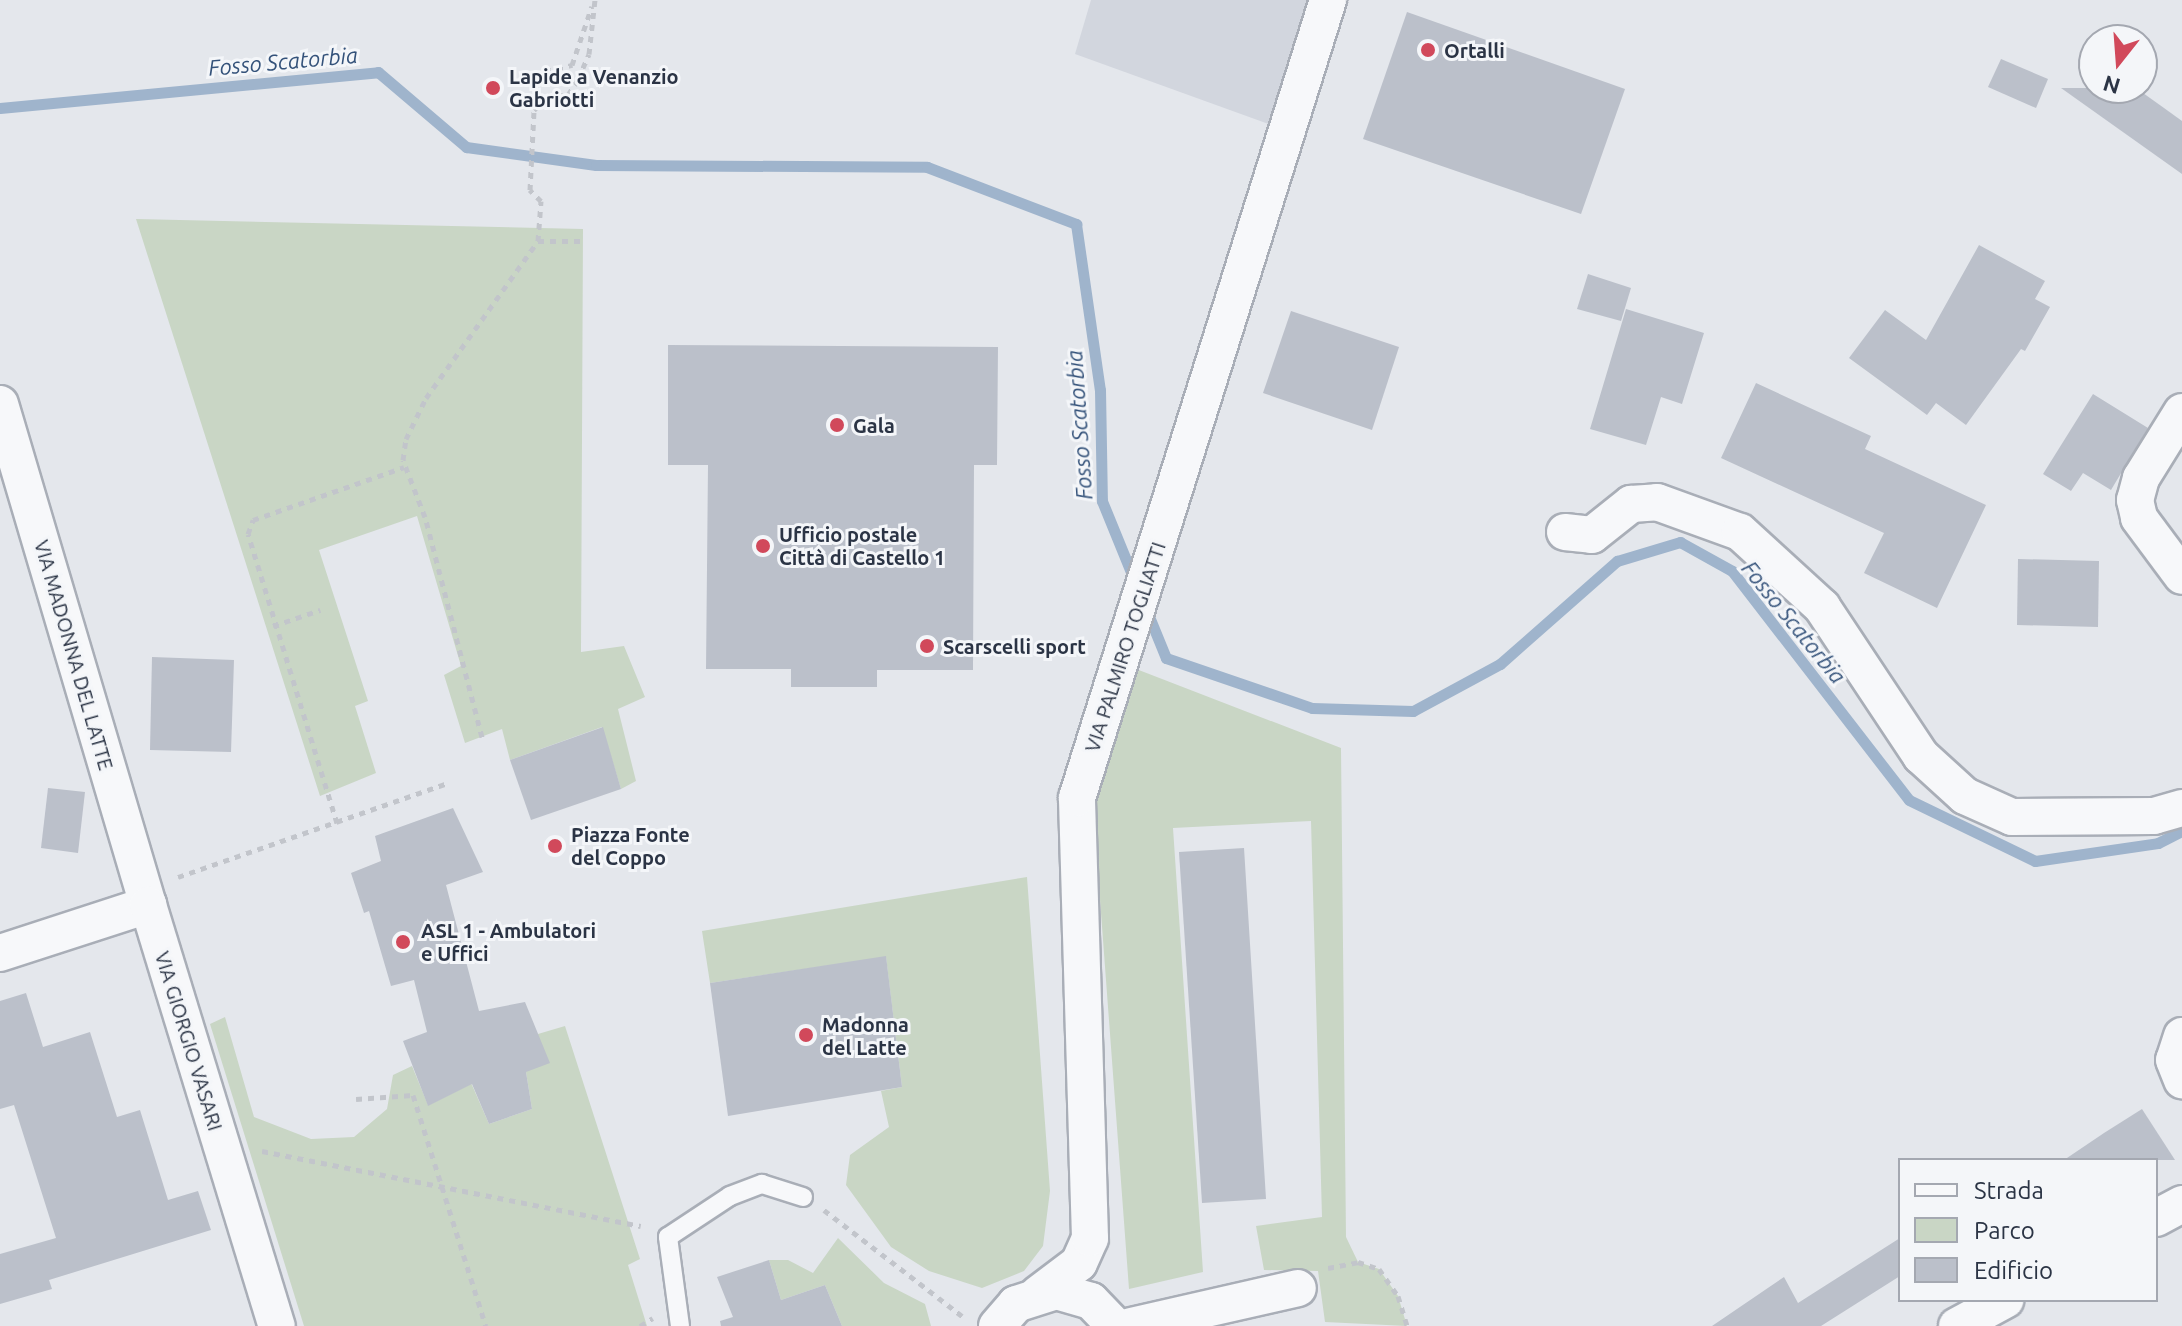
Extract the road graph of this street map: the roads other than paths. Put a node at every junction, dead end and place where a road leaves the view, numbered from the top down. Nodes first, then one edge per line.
1 (1328, 0) edge
2 (0, 404) edge
3 (2182, 412) edge
4 (11, 472) edge
5 (1565, 532) dead end
6 (2182, 576) edge
7 (2182, 808) edge
8 (148, 905) junction
9 (0, 953) edge
10 (2182, 1036) edge
11 (2182, 1080) edge
12 (803, 1197) road end
13 (2182, 1204) edge
14 (2158, 1217) edge
15 (1090, 1238) junction
16 (1298, 1288) road end
17 (1038, 1294) junction
18 (2001, 1302) edge
19 (1117, 1322) edge
20 (277, 1326) edge
21 (680, 1326) edge
22 (997, 1326) edge
23 (1957, 1326) edge

1 - 15 street, VIA PALMIRO TOGLIATTI
2 - 4 street, VIA MADONNA DEL LATTE
3 - 6 street
4 - 8 street, VIA MADONNA DEL LATTE
5 - 7 street
8 - 9 street
8 - 20 street, VIA GIORGIO VASARI
10 - 11 street
12 - 21 lane
13 - 14 street
15 - 17 street
15 - 19 street, VIA PALMIRO TOGLIATTI
16 - 19 street
17 - 19 street
17 - 22 street
18 - 23 street

